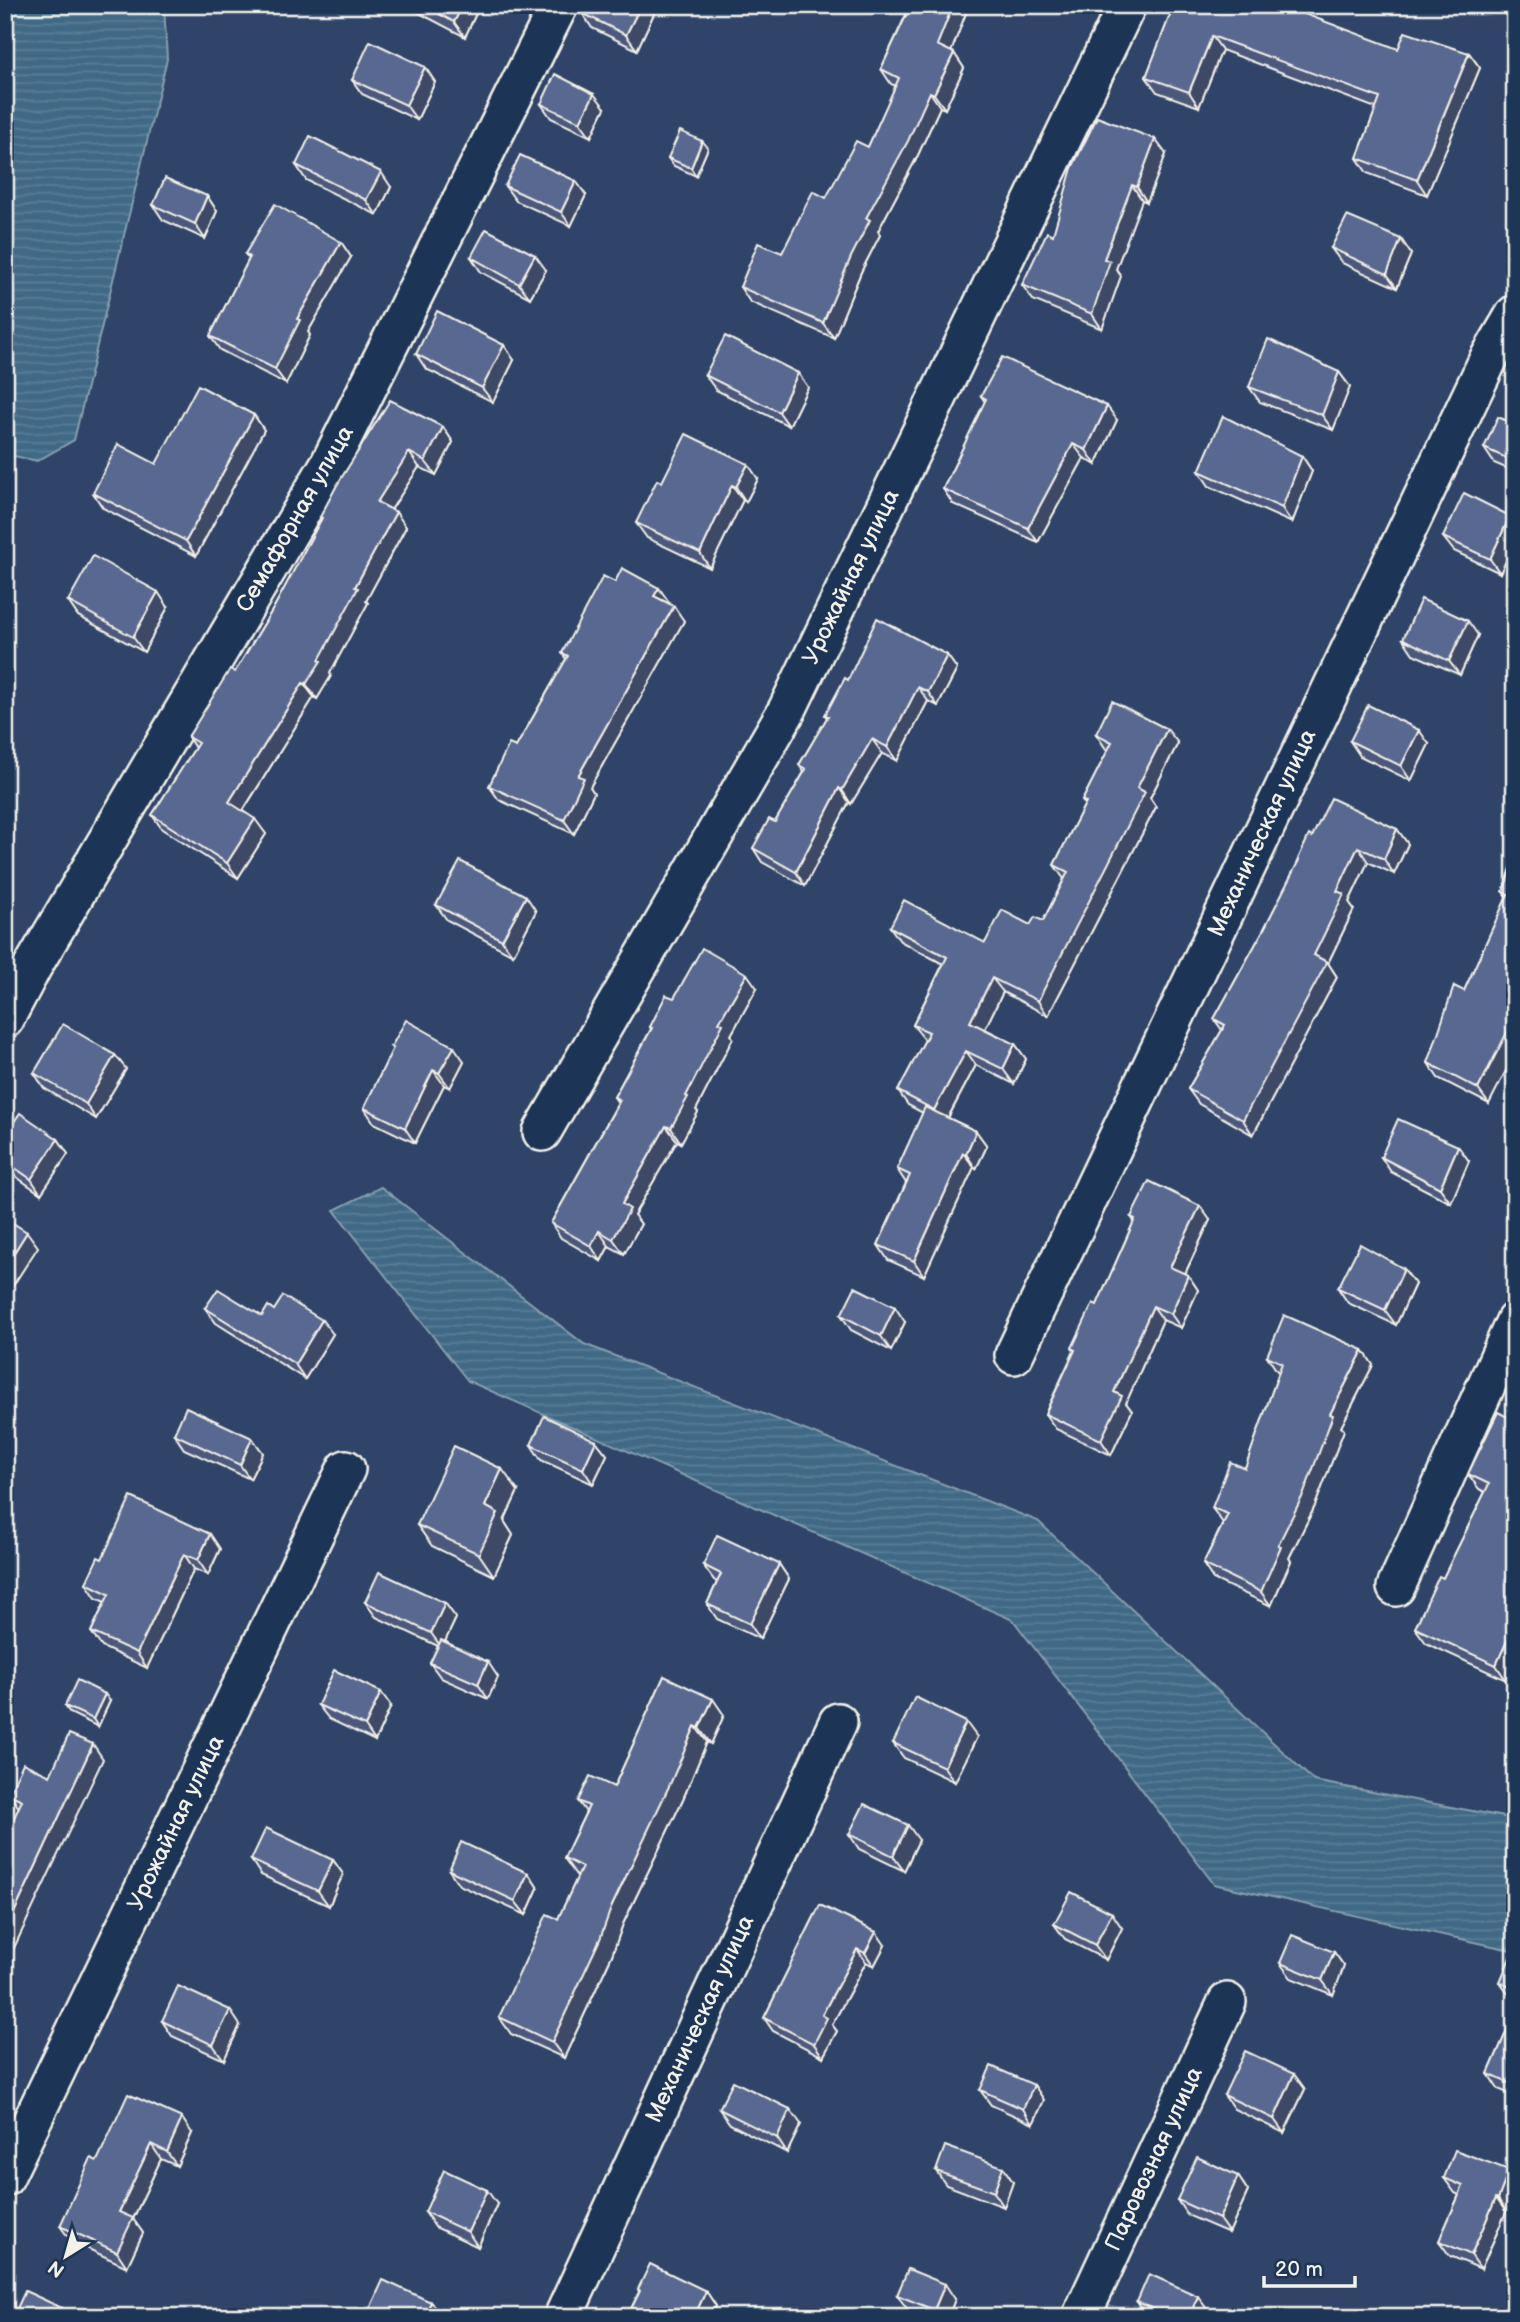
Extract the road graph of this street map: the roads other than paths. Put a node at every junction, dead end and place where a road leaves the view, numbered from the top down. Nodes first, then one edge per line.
1 (559, 5) edge
2 (1127, 5) edge
3 (1515, 314) edge
4 (19, 960) edge
5 (5, 1019) edge
6 (541, 1132) dead end
7 (1515, 1321) edge
8 (1014, 1355) dead end
9 (346, 1469) dead end
10 (1396, 1587) dead end
11 (838, 1722) dead end
12 (1227, 2002) dead end
13 (5, 2177) edge
14 (563, 2317) edge
15 (1081, 2317) edge

1 - 4 street, Семафорная улица
2 - 6 street, Урожайная улица
3 - 8 street, Механическая улица
4 - 5 street, Семафорная улица
7 - 10 street
9 - 13 street, Урожайная улица
11 - 14 street, Механическая улица
12 - 15 street, Паровозная улица

